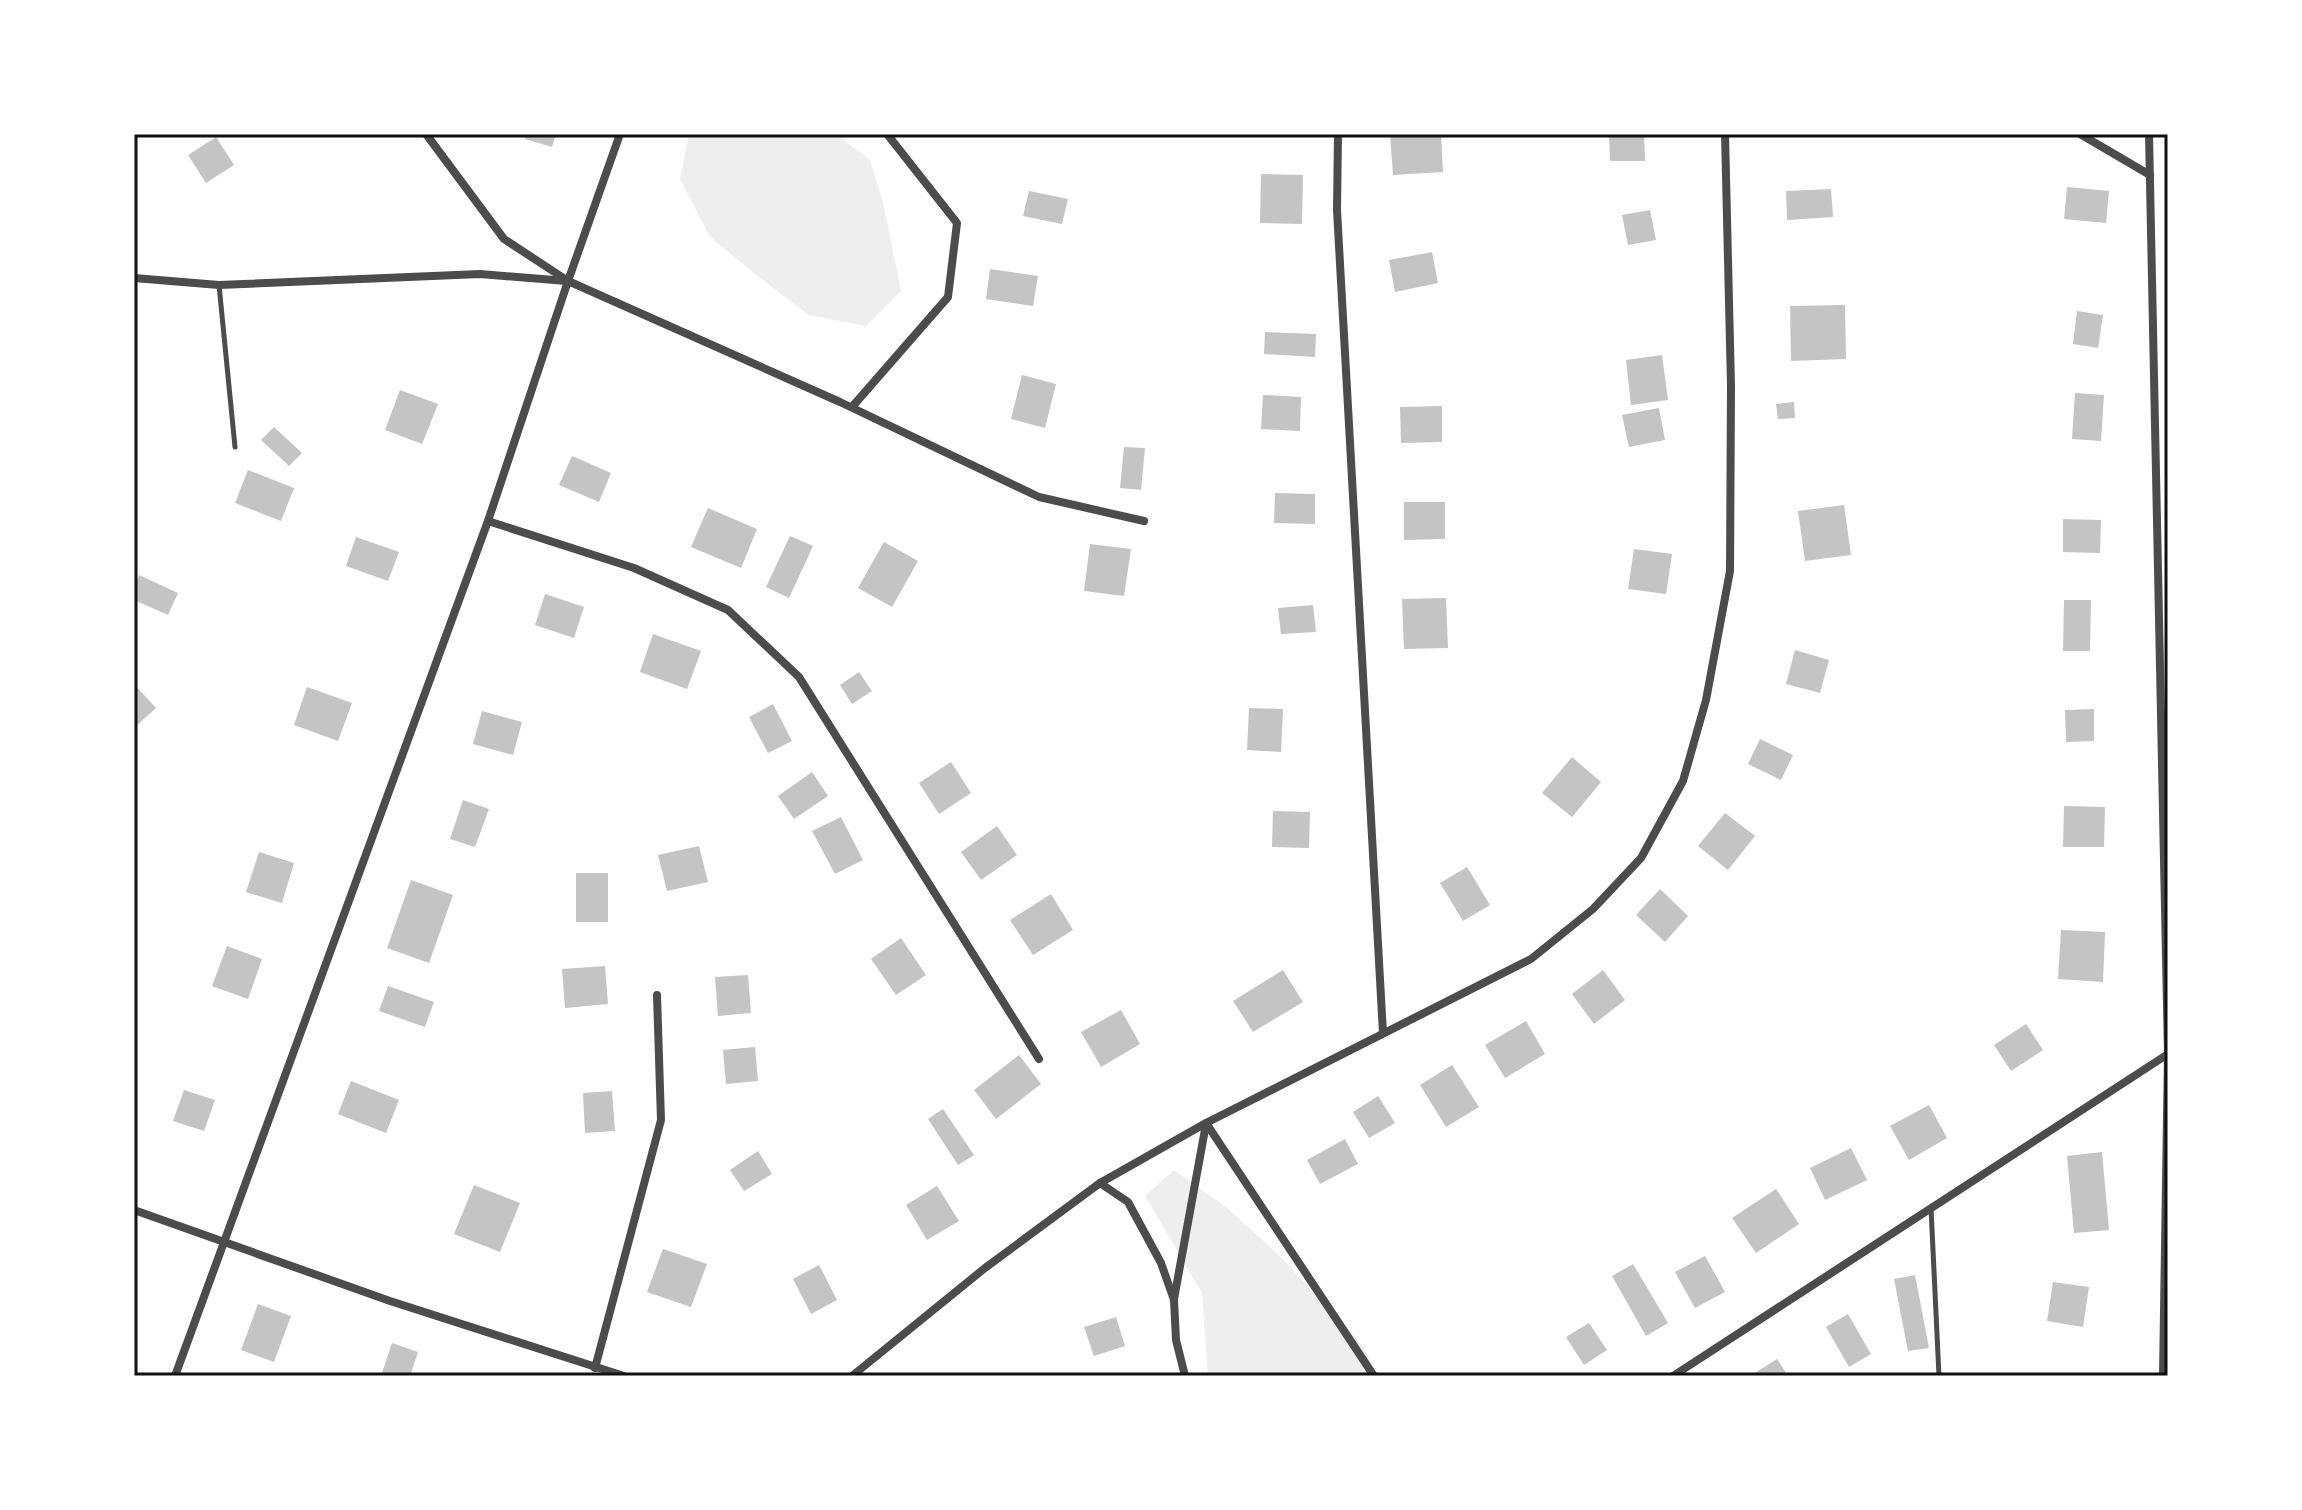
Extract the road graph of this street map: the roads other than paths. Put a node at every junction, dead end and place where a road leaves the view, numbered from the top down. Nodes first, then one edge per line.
1 (426, 134) edge
2 (620, 134) edge
3 (887, 134) edge
4 (1338, 134) edge
5 (1725, 134) edge
6 (2080, 134) edge
7 (2149, 134) edge
8 (2150, 175) junction
9 (134, 278) edge
10 (568, 281) junction
11 (219, 285) junction
12 (852, 407) junction
13 (235, 447) dead end
14 (488, 521) junction
15 (1144, 521) dead end
16 (657, 995) dead end
17 (1383, 1033) junction
18 (2168, 1054) edge
19 (1039, 1059) dead end
20 (1206, 1123) junction
21 (1100, 1183) junction
22 (1931, 1207) junction
23 (134, 1210) edge
24 (224, 1242) junction
25 (1174, 1300) junction
26 (595, 1368) junction
27 (175, 1376) edge
28 (624, 1376) edge
29 (852, 1376) edge
30 (1185, 1376) edge
31 (1374, 1376) edge
32 (1673, 1376) edge
33 (1939, 1376) edge
34 (2163, 1376) edge

1 - 10 street
2 - 10 street
3 - 12 street
4 - 17 street
5 - 17 street
6 - 8 street
7 - 8 street
8 - 18 street
9 - 11 street
10 - 11 street
10 - 12 street
10 - 14 street
11 - 13 lane
12 - 15 street
14 - 19 street
14 - 24 street
16 - 26 street
17 - 20 street
18 - 22 street
18 - 34 street
20 - 21 street
20 - 25 street
20 - 31 street
21 - 25 street
21 - 29 street
22 - 32 street
22 - 33 lane
23 - 24 street
24 - 26 street
24 - 27 street
25 - 30 street
26 - 28 street

